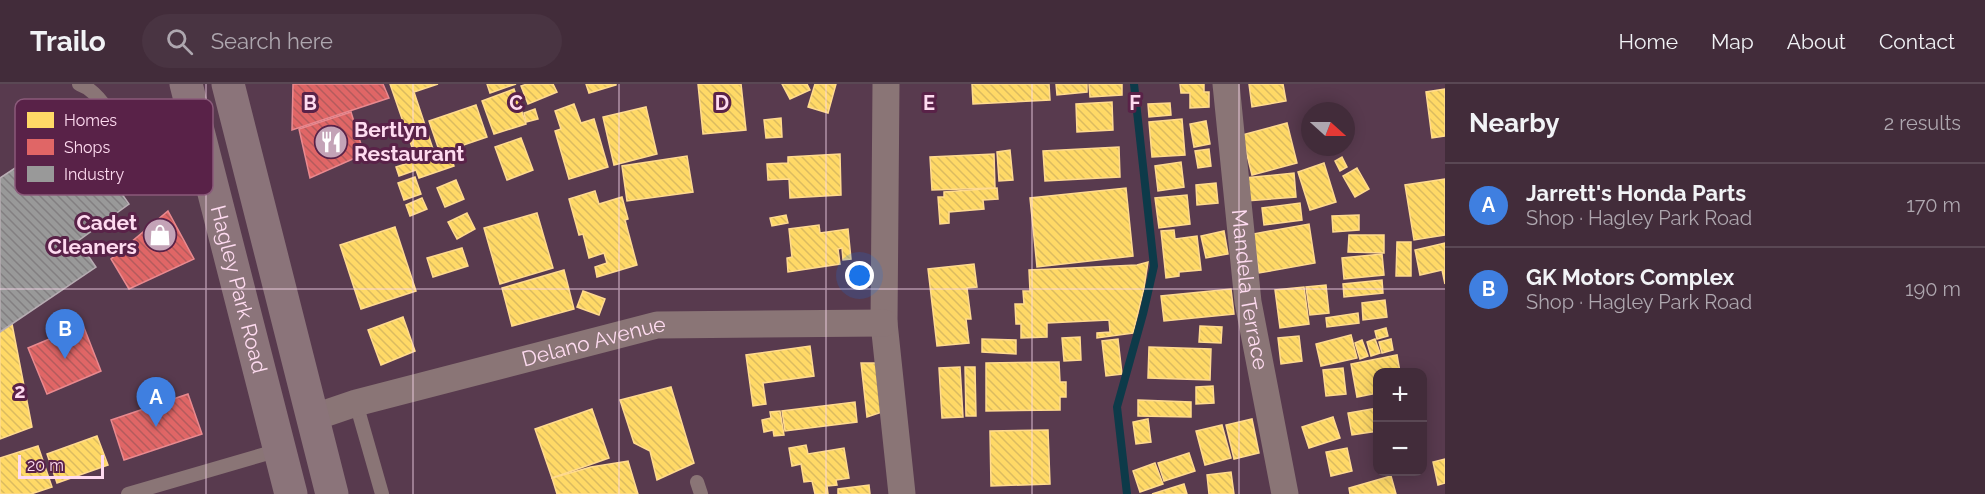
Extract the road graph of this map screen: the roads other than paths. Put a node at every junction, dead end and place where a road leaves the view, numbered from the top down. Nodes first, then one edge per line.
1 (79, 84) edge
2 (186, 84) edge
3 (228, 84) edge
4 (886, 84) edge
5 (1226, 84) edge
6 (100, 99) edge
7 (190, 99) edge
8 (213, 190) edge
9 (884, 323) junction
10 (356, 403) junction
11 (312, 418) junction
12 (279, 450) junction
13 (128, 494) edge
14 (291, 494) edge
15 (332, 494) edge
16 (382, 494) edge
17 (902, 494) edge
18 (1285, 494) edge

1 - 6 lane
2 - 7 main road, Hagley Park Road
3 - 11 main road, Hagley Park Road
4 - 9 street
5 - 18 street, Mandela Terrace
8 - 12 main road, Hagley Park Road
9 - 10 street, Delano Avenue
9 - 17 street
10 - 11 street, Delano Avenue
10 - 16 lane
11 - 15 main road, Hagley Park Road
12 - 13 lane
12 - 14 main road, Hagley Park Road

